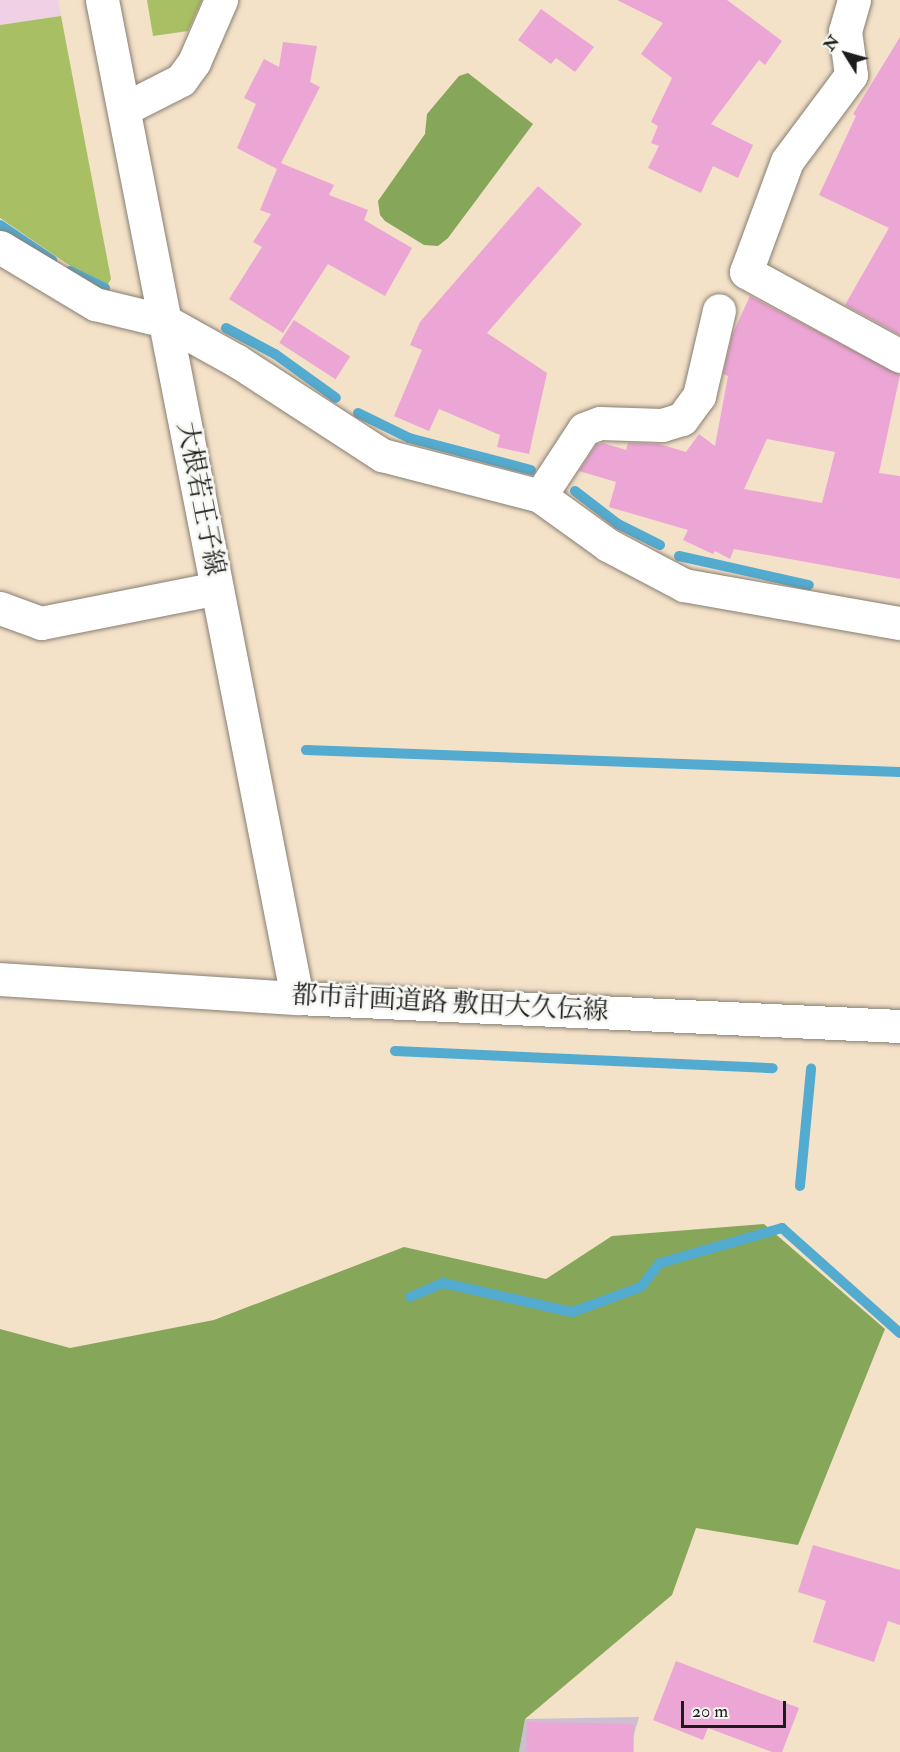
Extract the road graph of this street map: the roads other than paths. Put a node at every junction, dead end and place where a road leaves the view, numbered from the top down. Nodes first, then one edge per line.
1 (102, 0) edge
2 (221, 0) edge
3 (854, 0) edge
4 (124, 109) junction
5 (0, 247) edge
6 (719, 309) dead end
7 (165, 321) junction
8 (900, 356) edge
9 (540, 496) junction
10 (217, 588) junction
11 (0, 608) edge
12 (900, 623) edge
13 (0, 979) edge
14 (297, 998) junction
15 (900, 1026) edge

1 - 4 street, 大根若王子線
2 - 4 street
3 - 8 street
4 - 7 street, 大根若王子線
5 - 7 street
6 - 9 street
7 - 9 street
7 - 10 street, 大根若王子線
9 - 12 street
10 - 11 street
10 - 14 street, 大根若王子線
13 - 14 street, 都市計画道路 敷田大久伝線
14 - 15 street, 都市計画道路 敷田大久伝線

